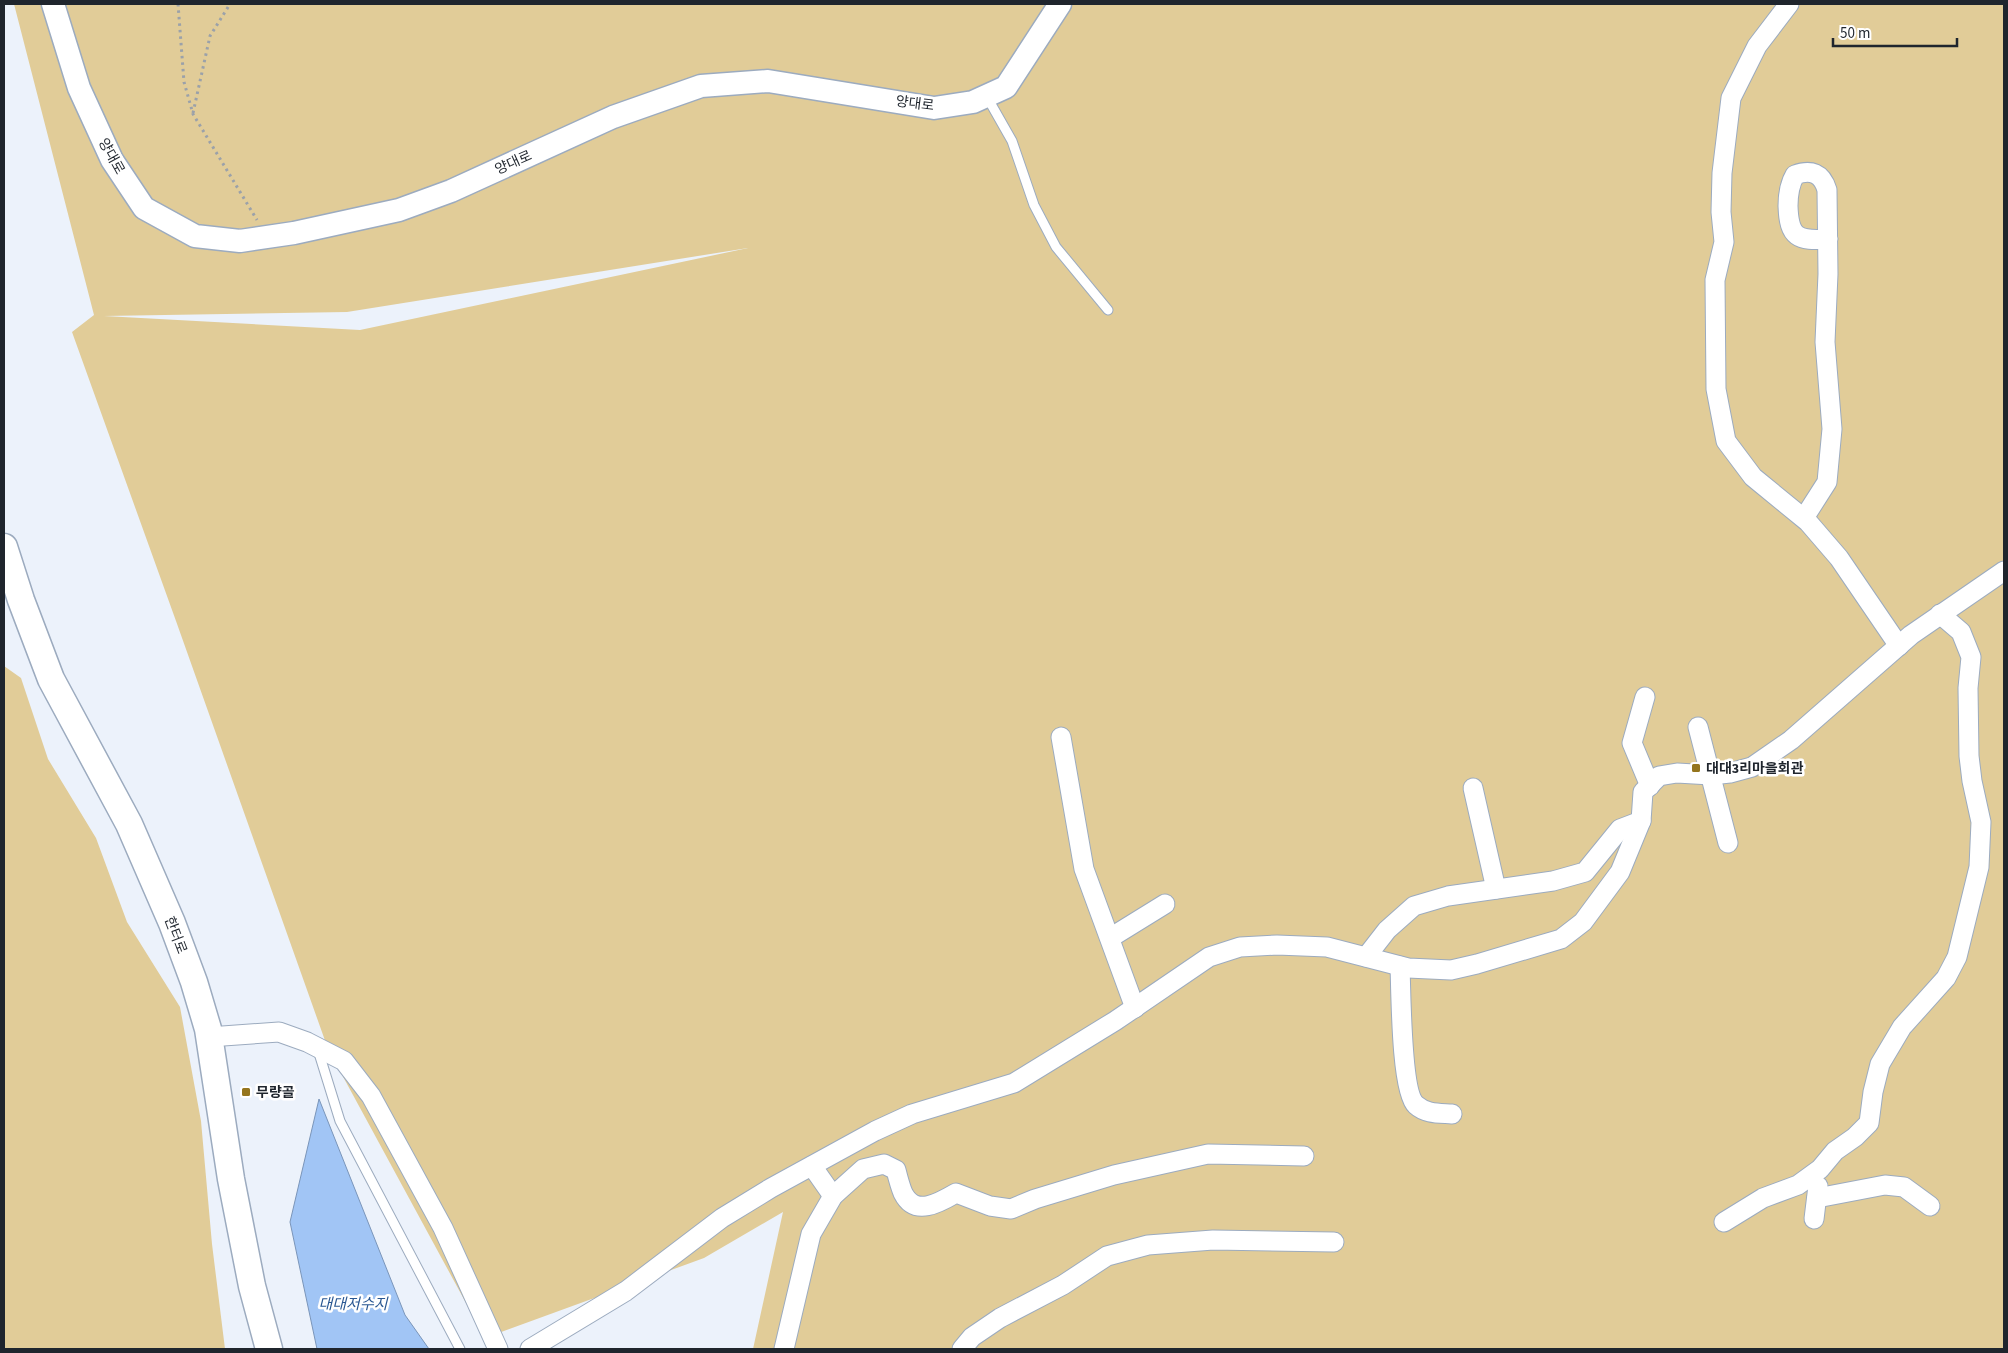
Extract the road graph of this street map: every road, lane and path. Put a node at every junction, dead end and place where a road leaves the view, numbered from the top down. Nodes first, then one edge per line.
1 (53, 4) edge
2 (178, 4) edge
3 (230, 4) edge
4 (1060, 4) edge
5 (1789, 4) edge
6 (987, 96) junction
7 (193, 114) junction
8 (267, 237) junction
9 (1828, 239) dead end
10 (1108, 310) dead end
11 (1804, 518) junction
12 (4, 547) edge
13 (2004, 571) edge
14 (1940, 614) junction
15 (1899, 646) junction
16 (1645, 697) dead end
17 (1698, 727) dead end
18 (1060, 737) dead end
19 (1711, 775) junction
20 (1650, 786) junction
21 (1474, 788) dead end
22 (1641, 821) junction
23 (1728, 843) dead end
24 (1496, 889) junction
25 (1165, 904) dead end
26 (1110, 938) junction
27 (1366, 957) junction
28 (1400, 966) junction
29 (1135, 1008) junction
30 (209, 1037) junction
31 (317, 1046) junction
32 (1452, 1114) dead end
33 (1304, 1156) dead end
34 (812, 1166) junction
35 (1820, 1169) junction
36 (833, 1196) junction
37 (1816, 1198) junction
38 (1930, 1206) dead end
39 (1814, 1219) dead end
40 (1724, 1222) dead end
41 (1334, 1242) dead end
42 (269, 1349) edge
43 (460, 1349) edge
44 (498, 1349) edge
45 (530, 1349) edge
46 (784, 1349) edge
47 (962, 1349) edge

1 - 8 street, 양대로
2 - 7 path
3 - 7 path
4 - 6 street, 양대로
5 - 11 street
6 - 8 street, 양대로
6 - 10 lane
7 - 8 path
9 - 11 street
11 - 15 street
12 - 30 main road, 한터로
13 - 14 street
14 - 15 street
14 - 35 street
15 - 19 street
16 - 20 street
17 - 19 street
18 - 26 street
19 - 20 street
19 - 23 street
20 - 22 street
21 - 24 street
22 - 24 street
22 - 28 street
24 - 27 street
25 - 26 street
26 - 29 street
27 - 28 street
27 - 29 street
28 - 32 street
29 - 34 street
30 - 31 street
30 - 42 main road, 한터로
31 - 43 lane
31 - 44 street
33 - 36 street
34 - 36 street
34 - 45 street
35 - 37 street
35 - 40 street
36 - 46 street
37 - 38 street
37 - 39 street
41 - 47 street

